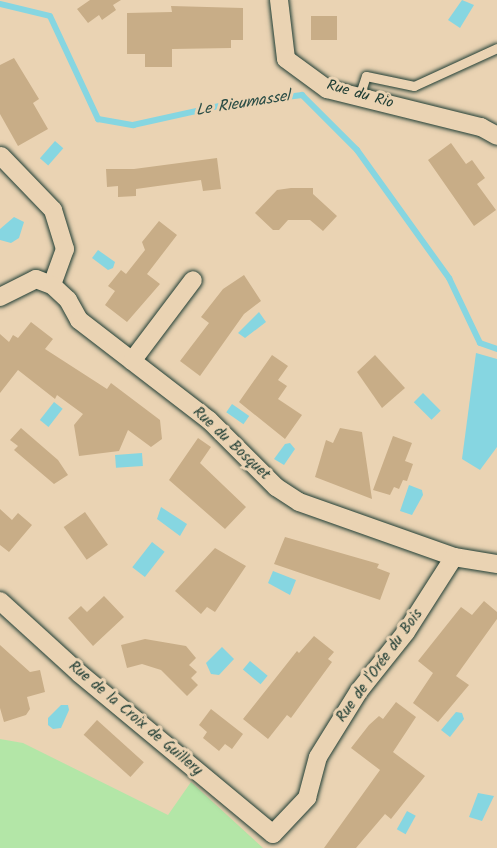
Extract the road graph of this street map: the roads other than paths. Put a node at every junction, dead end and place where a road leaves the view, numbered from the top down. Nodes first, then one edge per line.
1 (279, 0) edge
2 (497, 48) edge
3 (359, 97) junction
4 (497, 136) edge
5 (1, 156) edge
6 (194, 280) dead end
7 (52, 285) junction
8 (0, 297) edge
9 (132, 361) junction
10 (454, 557) junction
11 (497, 564) edge
12 (0, 602) edge
13 (274, 841) edge

1 - 3 street, Rue du Rio
2 - 3 lane
3 - 4 street, Rue du Rio
5 - 7 street
6 - 9 street
7 - 8 street
7 - 9 street, Rue du Bosquet
9 - 10 street, Rue du Bosquet
10 - 11 street, Rue du Bosquet
10 - 13 street, Rue de l'Orée du Bois
12 - 13 street, Rue de la Croix de Guillery

